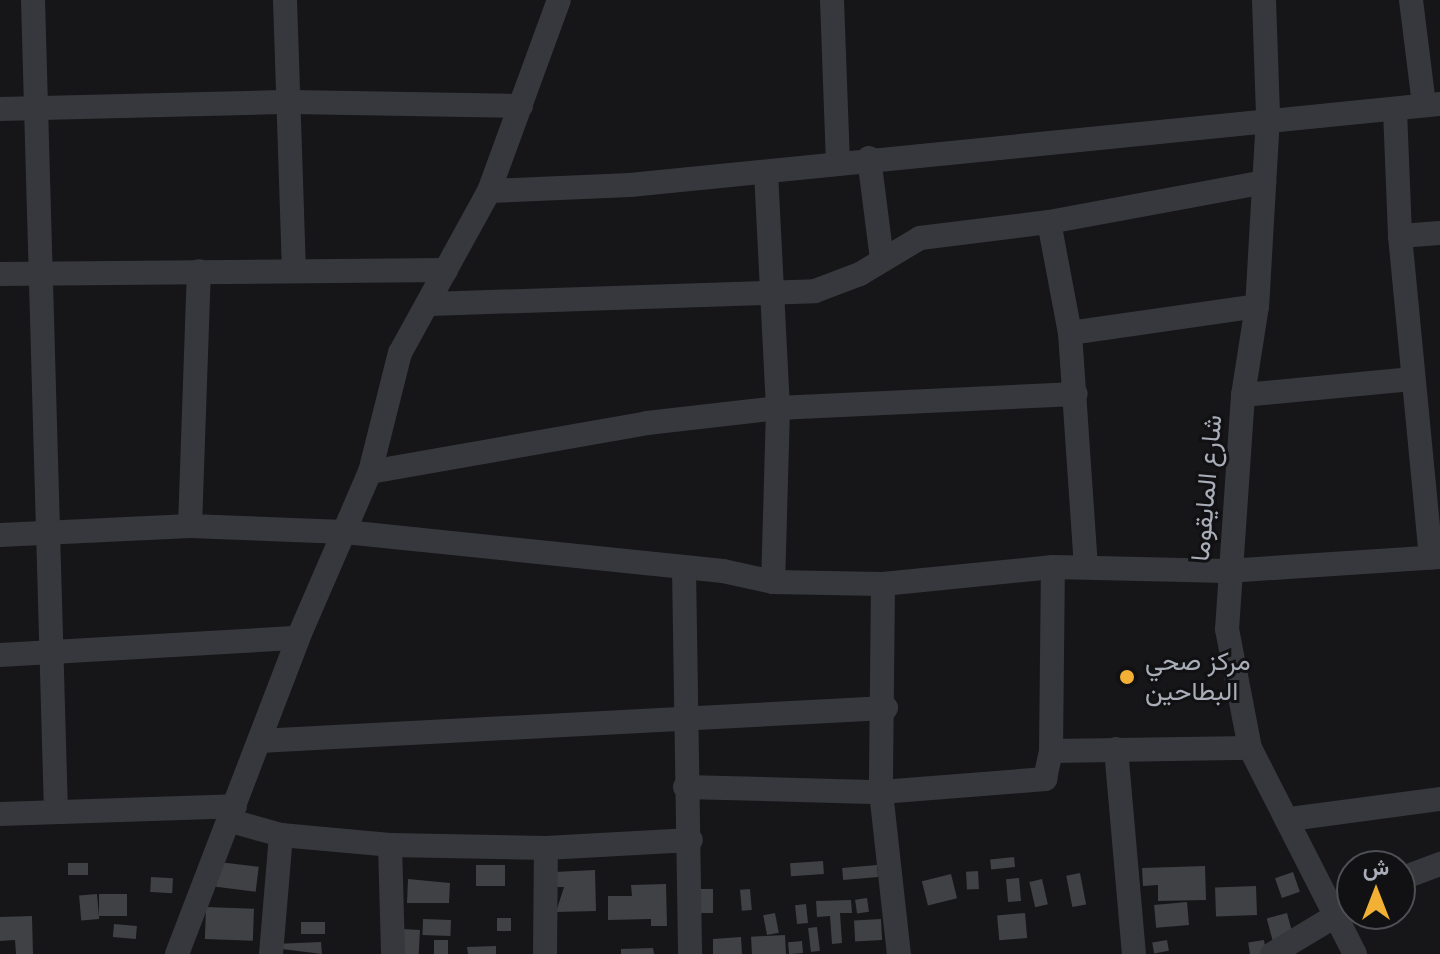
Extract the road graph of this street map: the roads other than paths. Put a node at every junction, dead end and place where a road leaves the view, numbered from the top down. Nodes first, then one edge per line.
1 (33, 0) edge
2 (285, 0) edge
3 (559, 0) edge
4 (832, 0) edge
5 (1264, 0) edge
6 (1411, 0) edge
7 (292, 102) junction
8 (1432, 104) edge
9 (521, 106) junction
10 (0, 109) edge
11 (36, 109) junction
12 (1395, 110) junction
13 (1268, 117) junction
14 (869, 158) junction
15 (838, 161) junction
16 (766, 172) junction
17 (1264, 182) junction
18 (489, 191) junction
19 (1049, 222) junction
20 (1440, 233) edge
21 (1400, 236) junction
22 (882, 260) junction
23 (294, 270) junction
24 (446, 270) junction
25 (199, 271) junction
26 (39, 273) junction
27 (0, 274) edge
28 (769, 292) junction
29 (430, 304) junction
30 (1257, 306) junction
31 (1070, 333) junction
32 (1412, 379) junction
33 (1076, 394) junction
34 (1243, 395) junction
35 (778, 408) junction
36 (370, 472) junction
37 (190, 526) junction
38 (345, 532) junction
39 (49, 534) junction
40 (0, 535) edge
41 (1436, 557) edge
42 (1086, 566) junction
43 (1053, 567) junction
44 (684, 568) junction
45 (1227, 571) junction
46 (773, 582) junction
47 (883, 584) junction
48 (298, 638) junction
49 (56, 653) junction
50 (0, 655) edge
51 (886, 708) junction
52 (686, 723) junction
53 (259, 741) junction
54 (1250, 748) junction
55 (1116, 749) junction
56 (1051, 751) junction
57 (685, 787) junction
58 (881, 792) junction
59 (1440, 799) edge
60 (56, 811) junction
61 (0, 814) edge
62 (233, 814) junction
63 (1290, 819) junction
64 (281, 835) junction
65 (691, 840) junction
66 (390, 845) junction
67 (546, 848) junction
68 (1440, 864) edge
69 (1416, 873) edge
70 (1336, 897) edge
71 (1336, 915) edge
72 (1349, 930) edge
73 (177, 954) edge
74 (271, 954) edge
75 (393, 954) edge
76 (545, 954) edge
77 (690, 954) edge
78 (899, 954) edge
79 (1134, 954) edge
80 (1272, 954) edge
81 (1355, 954) edge

1 - 11 street
2 - 7 street
3 - 9 street
4 - 15 street
5 - 13 street, شارع المايقوما
6 - 8 street
7 - 9 street
7 - 11 street
7 - 23 street
8 - 12 street
9 - 18 street
10 - 11 street
11 - 26 street
12 - 13 street
12 - 21 street
13 - 14 street
13 - 17 street, شارع المايقوما
14 - 15 street
14 - 22 street
15 - 16 street
16 - 18 street
16 - 28 street
17 - 19 street
17 - 30 street, شارع المايقوما
18 - 24 street
19 - 22 street
19 - 31 street
20 - 21 street
21 - 32 street
22 - 28 street
23 - 24 street
23 - 25 street
24 - 29 street
25 - 26 street
25 - 37 street
26 - 27 street
26 - 39 street
28 - 29 street
28 - 35 street
29 - 36 street
30 - 31 street
30 - 34 street, شارع المايقوما
31 - 33 street
32 - 34 street
32 - 41 street
33 - 35 street
33 - 42 street
34 - 45 street, شارع المايقوما
35 - 36 street
35 - 46 street
36 - 38 street
37 - 38 street
37 - 39 street
38 - 44 street
38 - 48 street
39 - 40 street
39 - 49 street
41 - 45 street
42 - 43 street
42 - 45 street
43 - 47 street
43 - 56 street
44 - 46 street
44 - 52 street
45 - 54 street, شارع المايقوما
46 - 47 street
47 - 51 street
48 - 49 street
48 - 53 street
49 - 50 street
49 - 60 street
51 - 52 street
51 - 58 street
52 - 53 street
52 - 57 street
53 - 62 street
54 - 55 street
54 - 63 street, شارع المايقوما
55 - 56 street
55 - 79 street
56 - 58 street
57 - 58 street
57 - 65 street
58 - 78 street
59 - 63 street
60 - 61 street
60 - 62 street
62 - 64 street
62 - 73 street
63 - 70 street, شارع المايقوما
64 - 66 street
64 - 74 street
65 - 67 street
65 - 77 street
66 - 67 street
66 - 75 street
67 - 76 street
68 - 69 street
71 - 80 street
72 - 81 street, شارع المايقوما

